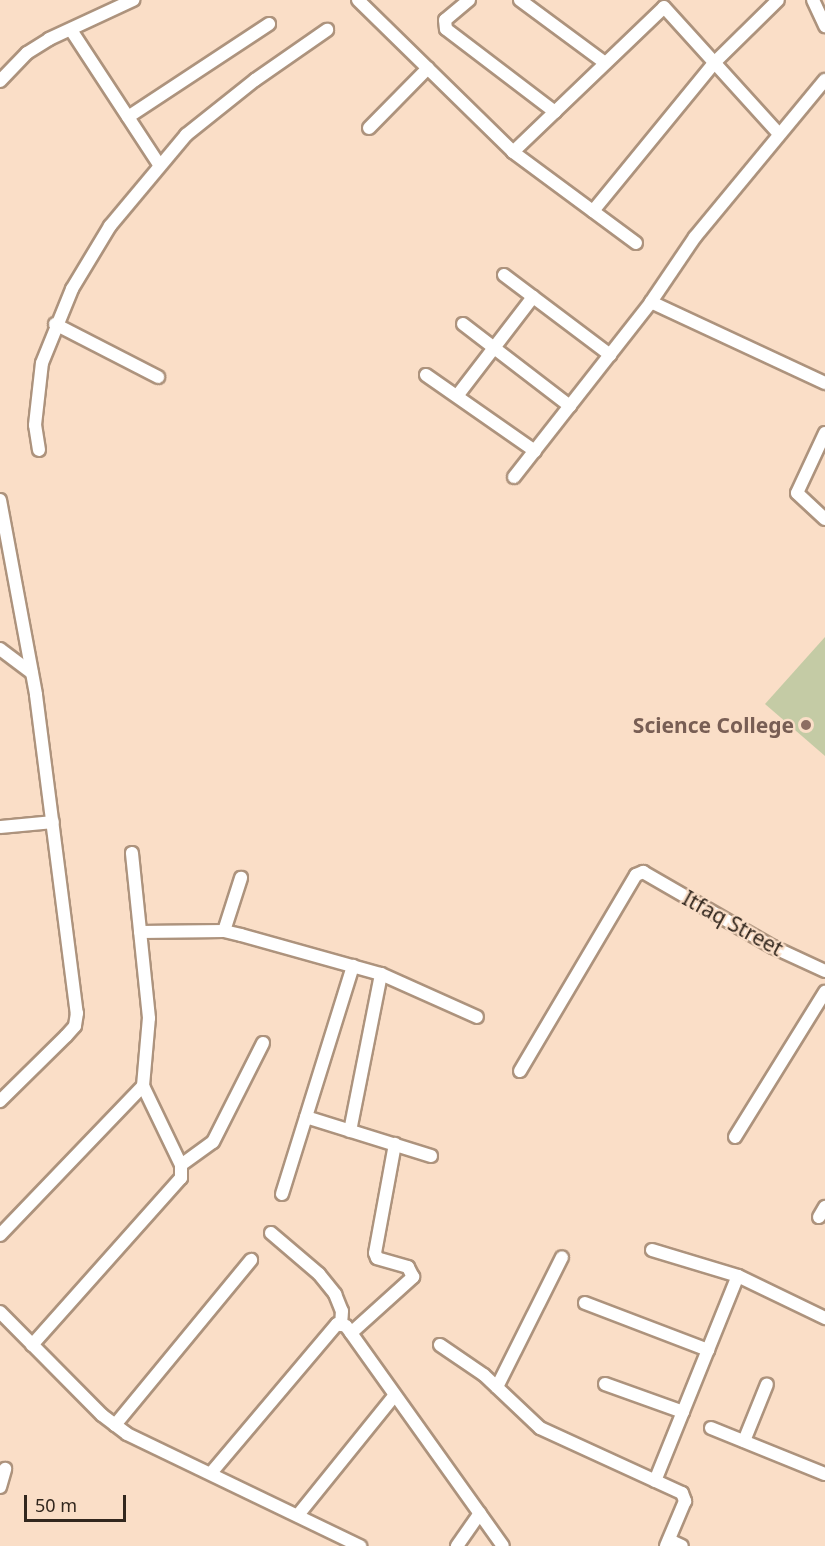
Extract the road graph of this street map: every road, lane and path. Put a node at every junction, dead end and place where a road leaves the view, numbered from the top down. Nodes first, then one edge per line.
1 (133, 0) edge
2 (358, 0) edge
3 (469, 0) edge
4 (520, 0) edge
5 (778, 0) edge
6 (813, 0) edge
7 (270, 24) dead end
8 (825, 26) edge
9 (71, 30) junction
10 (327, 30) dead end
11 (715, 62) junction
12 (605, 63) junction
13 (428, 68) junction
14 (825, 80) edge
15 (0, 81) edge
16 (555, 112) junction
17 (128, 117) junction
18 (369, 128) dead end
19 (779, 134) junction
20 (513, 152) junction
21 (158, 163) junction
22 (593, 212) junction
23 (636, 243) dead end
24 (504, 275) dead end
25 (533, 297) junction
26 (651, 302) junction
27 (55, 324) junction
28 (463, 324) dead end
29 (494, 348) junction
30 (610, 355) junction
31 (426, 375) dead end
32 (158, 377) dead end
33 (825, 383) edge
34 (457, 396) junction
35 (570, 406) junction
36 (825, 433) edge
37 (39, 450) dead end
38 (535, 451) junction
39 (514, 477) dead end
40 (0, 500) edge
41 (825, 519) edge
42 (0, 649) edge
43 (32, 673) junction
44 (53, 822) junction
45 (0, 827) edge
46 (132, 853) dead end
47 (241, 878) dead end
48 (224, 931) junction
49 (140, 932) junction
50 (353, 966) junction
51 (825, 971) edge
52 (381, 974) junction
53 (825, 992) edge
54 (477, 1017) dead end
55 (263, 1043) dead end
56 (520, 1071) dead end
57 (143, 1086) junction
58 (0, 1101) edge
59 (306, 1117) junction
60 (350, 1131) junction
61 (735, 1137) dead end
62 (395, 1144) junction
63 (431, 1156) dead end
64 (181, 1165) junction
65 (282, 1194) dead end
66 (271, 1233) dead end
67 (0, 1235) edge
68 (652, 1250) dead end
69 (562, 1257) dead end
70 (251, 1260) dead end
71 (738, 1276) junction
72 (585, 1303) dead end
73 (0, 1312) edge
74 (825, 1318) edge
75 (346, 1329) junction
76 (32, 1345) junction
77 (440, 1345) dead end
78 (708, 1350) junction
79 (605, 1384) dead end
80 (767, 1384) dead end
81 (496, 1387) junction
82 (395, 1395) junction
83 (683, 1412) junction
84 (116, 1425) junction
85 (711, 1428) dead end
86 (744, 1442) junction
87 (5, 1469) dead end
88 (211, 1473) junction
89 (825, 1473) edge
90 (655, 1481) junction
91 (0, 1487) edge
92 (480, 1513) junction
93 (298, 1515) junction
94 (667, 1543) edge
95 (360, 1546) edge
96 (458, 1546) edge
97 (503, 1546) edge
98 (682, 1546) edge

1 - 9 street
2 - 13 street
3 - 16 street
4 - 12 street
5 - 11 street
6 - 8 street
7 - 17 street
9 - 15 street
9 - 17 street
10 - 21 street
11 - 12 street
11 - 19 street
11 - 22 street
12 - 16 street
13 - 18 street
13 - 20 street
14 - 19 street
16 - 20 street
17 - 21 street
19 - 26 street
20 - 22 street
21 - 27 street
22 - 23 street
24 - 25 street
25 - 29 street
25 - 30 street
26 - 30 street
26 - 33 street
27 - 32 street
27 - 37 street
28 - 29 street
29 - 34 street
29 - 35 street
30 - 35 street
31 - 34 street
34 - 38 street
35 - 38 street
36 - 41 street
38 - 39 street
40 - 43 street
42 - 43 street
43 - 44 street
44 - 45 street
44 - 58 street
46 - 49 street
47 - 48 street
48 - 49 street
48 - 50 street
49 - 57 street
50 - 52 street
50 - 59 street
51 - 56 street, Itfaq Street
52 - 54 street
52 - 60 street
53 - 61 street
55 - 64 street
57 - 64 street
57 - 67 street
59 - 60 street
59 - 65 street
60 - 62 street
62 - 63 street
62 - 75 street
64 - 76 street
66 - 75 street
68 - 71 street
69 - 81 street
70 - 84 street
71 - 74 street
71 - 78 street
72 - 78 street
73 - 76 street
75 - 82 street
75 - 88 street
76 - 84 street
77 - 81 street
78 - 83 street
79 - 83 street
80 - 86 street
81 - 90 street
82 - 92 street
82 - 93 street
83 - 90 street
84 - 88 street
85 - 86 street
86 - 89 street
87 - 91 street
88 - 93 street
90 - 94 street
92 - 96 street
92 - 97 street
93 - 95 street
94 - 98 street

